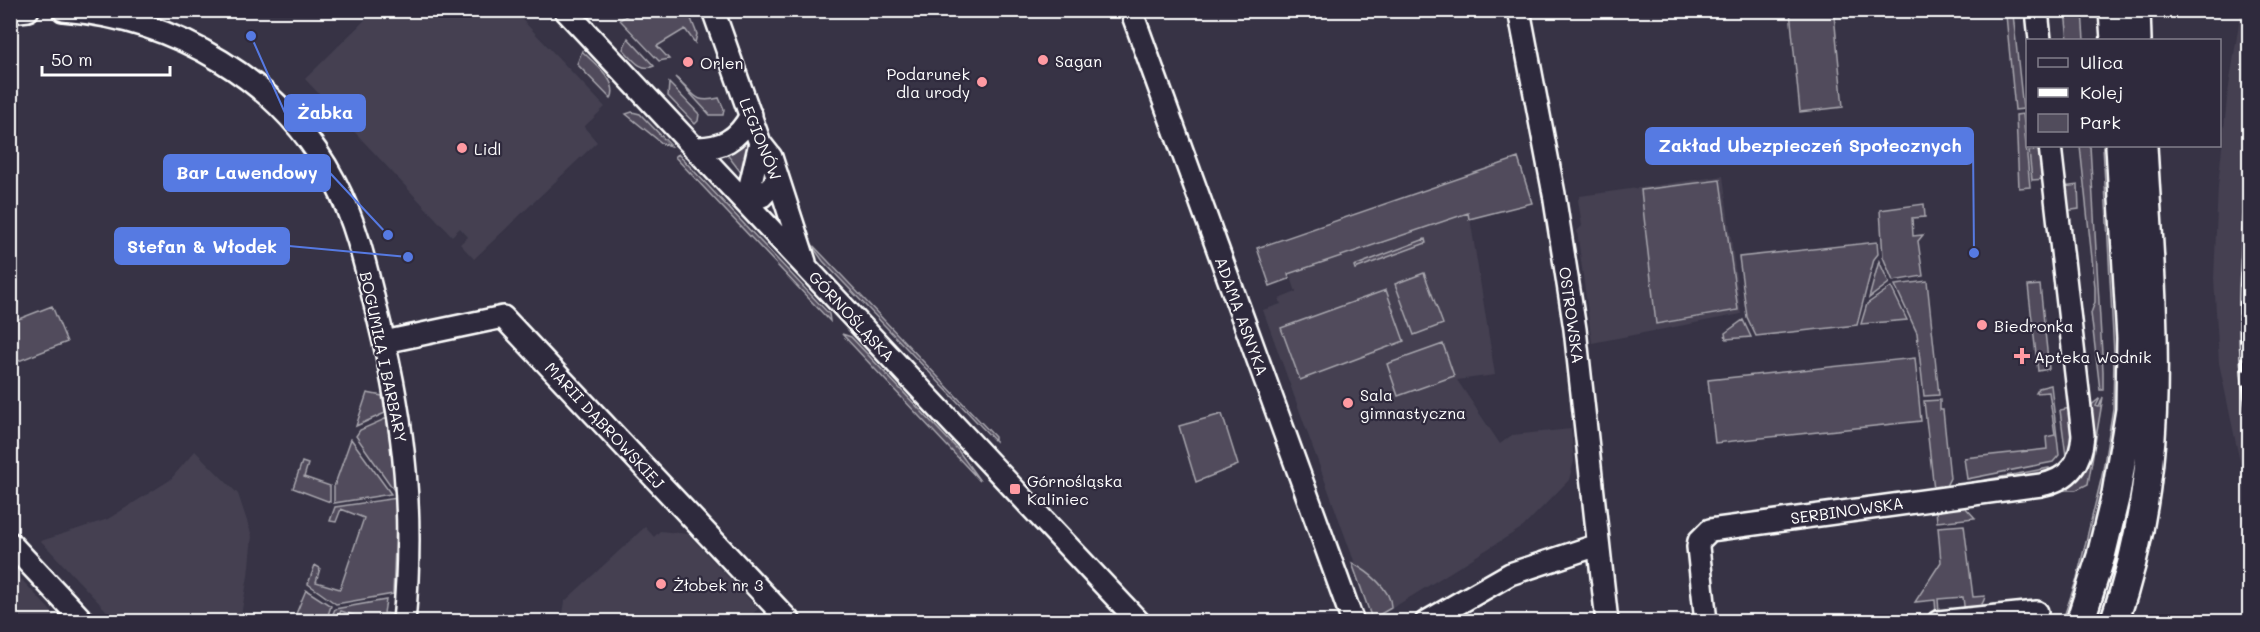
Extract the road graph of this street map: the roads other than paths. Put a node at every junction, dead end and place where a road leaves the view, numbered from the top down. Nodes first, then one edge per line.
1 (28, 10) edge
2 (63, 10) edge
3 (565, 10) edge
4 (713, 10) edge
5 (1131, 10) edge
6 (1519, 10) edge
7 (2037, 10) edge
8 (2113, 10) edge
9 (2136, 10) edge
10 (10, 12) edge
11 (2040, 39) edge
12 (2115, 39) edge
13 (2138, 39) edge
14 (751, 116) junction
15 (760, 142) junction
16 (694, 147) junction
17 (2050, 147) edge
18 (2120, 147) edge
19 (2143, 147) edge
20 (778, 179) junction
21 (746, 203) junction
22 (808, 268) junction
23 (384, 342) junction
24 (10, 543) edge
25 (1598, 545) junction
26 (2037, 612) dead end
27 (84, 621) edge
28 (404, 621) edge
29 (790, 621) edge
30 (1139, 621) edge
31 (1353, 621) edge
32 (1426, 621) edge
33 (1607, 621) edge
34 (1706, 621) edge
35 (1938, 621) edge
36 (2080, 621) edge
37 (2114, 621) edge

1 - 10 street
2 - 23 street, BOGUMIŁA I BARBARY
3 - 16 street, GÓRNOŚLĄSKA
4 - 14 street, LEGIONÓW
5 - 31 street, ADAMA ASNYKA
6 - 25 street, OSTROWSKA
7 - 11 street
8 - 12 main road
9 - 13 main road
14 - 15 street, LEGIONÓW
14 - 16 street
15 - 20 street, LEGIONÓW
15 - 21 street
16 - 21 street, GÓRNOŚLĄSKA
17 - 34 street, SERBINOWSKA
18 - 36 main road
19 - 37 main road
20 - 21 street
20 - 22 street, LEGIONÓW
21 - 22 street, GÓRNOŚLĄSKA
22 - 30 street, GÓRNOŚLĄSKA
23 - 28 street, BOGUMIŁA I BARBARY
23 - 29 street, MARII DĄBROWSKIEJ
24 - 27 street
25 - 32 street
25 - 33 street, OSTROWSKA
26 - 35 street

